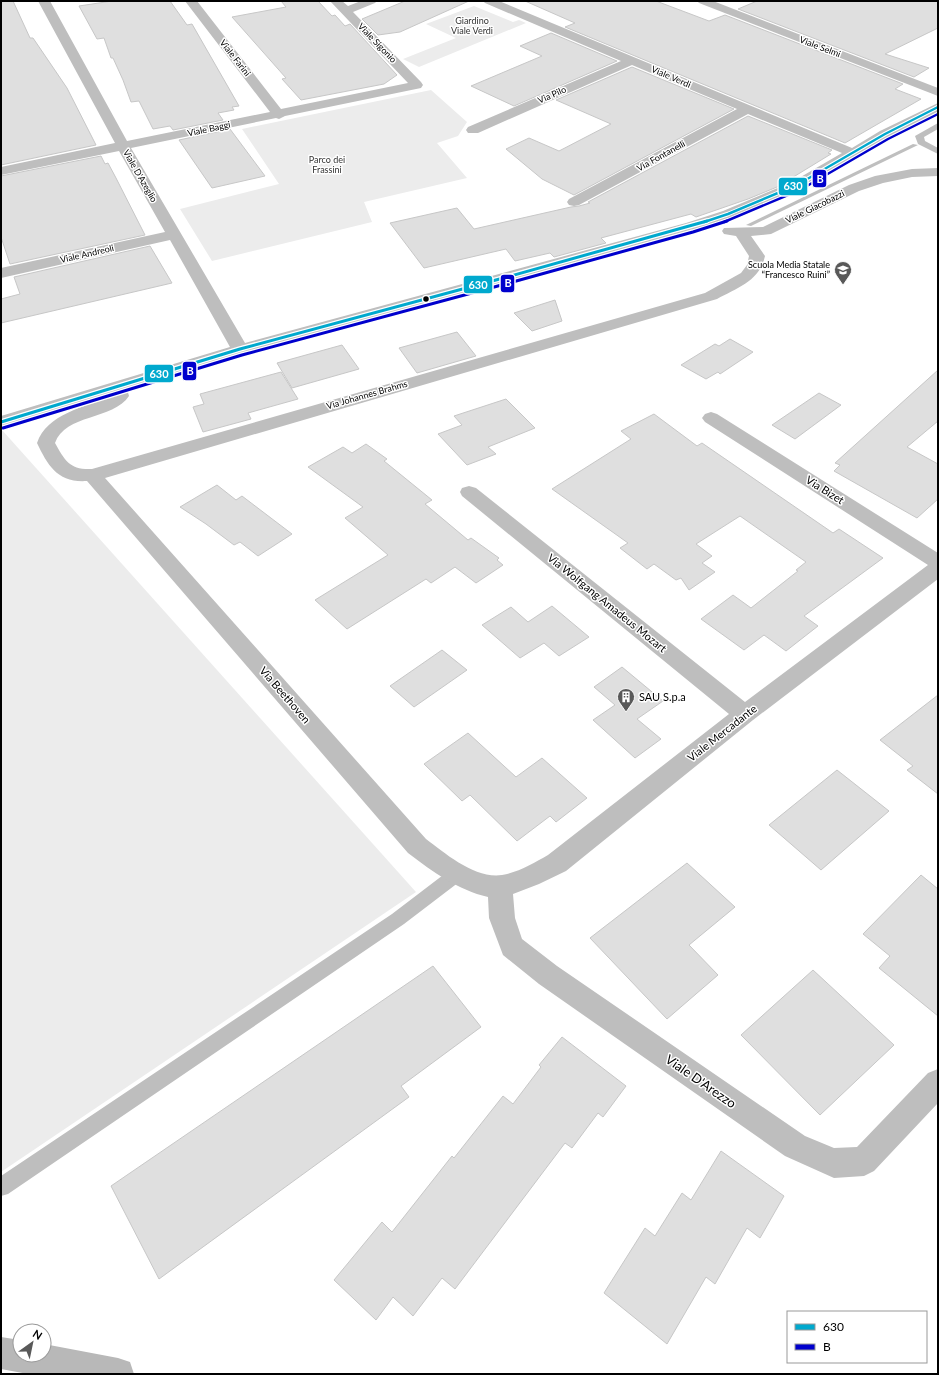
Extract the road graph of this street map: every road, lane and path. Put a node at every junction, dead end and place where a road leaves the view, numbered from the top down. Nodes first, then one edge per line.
1 (44, 1) edge
2 (191, 1) edge
3 (336, 1) edge
4 (372, 1) edge
5 (489, 1) edge
6 (708, 2) edge
7 (346, 10) junction
8 (631, 61) junction
9 (417, 85) joint
10 (938, 92) edge
11 (938, 108) edge
12 (747, 109) junction
13 (279, 115) junction
14 (938, 126) edge
15 (473, 130) dead end
16 (123, 146) junction
17 (938, 151) edge
18 (853, 153) junction
19 (1, 171) edge
20 (938, 172) edge
21 (574, 202) dead end
22 (691, 226) junction
23 (741, 232) junction
24 (173, 235) junction
25 (1, 273) edge
26 (240, 350) junction
27 (118, 386) junction
28 (711, 418) dead end
29 (1, 422) edge
30 (92, 475) junction
31 (468, 492) dead end
32 (938, 562) edge
33 (938, 568) edge
34 (745, 714) junction
35 (457, 874) junction
36 (500, 886) junction
37 (938, 1083) edge
38 (1, 1187) edge
39 (1, 1353) edge
40 (118, 1374) edge

1 - 16 street, Viale D'Azeglio
2 - 13 street, Viale Farini
3 - 7 street, Viale Sigonio
4 - 7 street
5 - 8 street, Viale Verdi
6 - 10 street, Viale Selmi
7 - 9 street, Viale Sigonio
8 - 12 street, Viale Verdi
8 - 15 street, Via Pilo
9 - 13 street, Viale Baggi
11 - 18 street
12 - 18 street, Viale Verdi
12 - 21 street, Via Fontanelli
13 - 16 street, Viale Baggi
14 - 17 lane
16 - 19 street, Viale Baggi
16 - 24 street, Viale D'Azeglio
18 - 22 street
20 - 23 street, Viale Giacobazzi
22 - 23 street, Viale Giacobazzi
22 - 26 street
23 - 30 street, Via Johannes Brahms
24 - 25 street, Viale Andreoli
24 - 26 street, Viale D'Azeglio
26 - 27 street
27 - 29 street
27 - 30 street, Via Johannes Brahms
28 - 32 street, Via Bizet
30 - 35 street, Via Beethoven
31 - 34 street, Via Wolfgang Amadeus Mozart
33 - 34 street, Viale Mercadante
34 - 36 street, Viale Mercadante
35 - 36 street, Via Beethoven
35 - 38 lane
36 - 37 street, Viale D'Arezzo
39 - 40 main road

